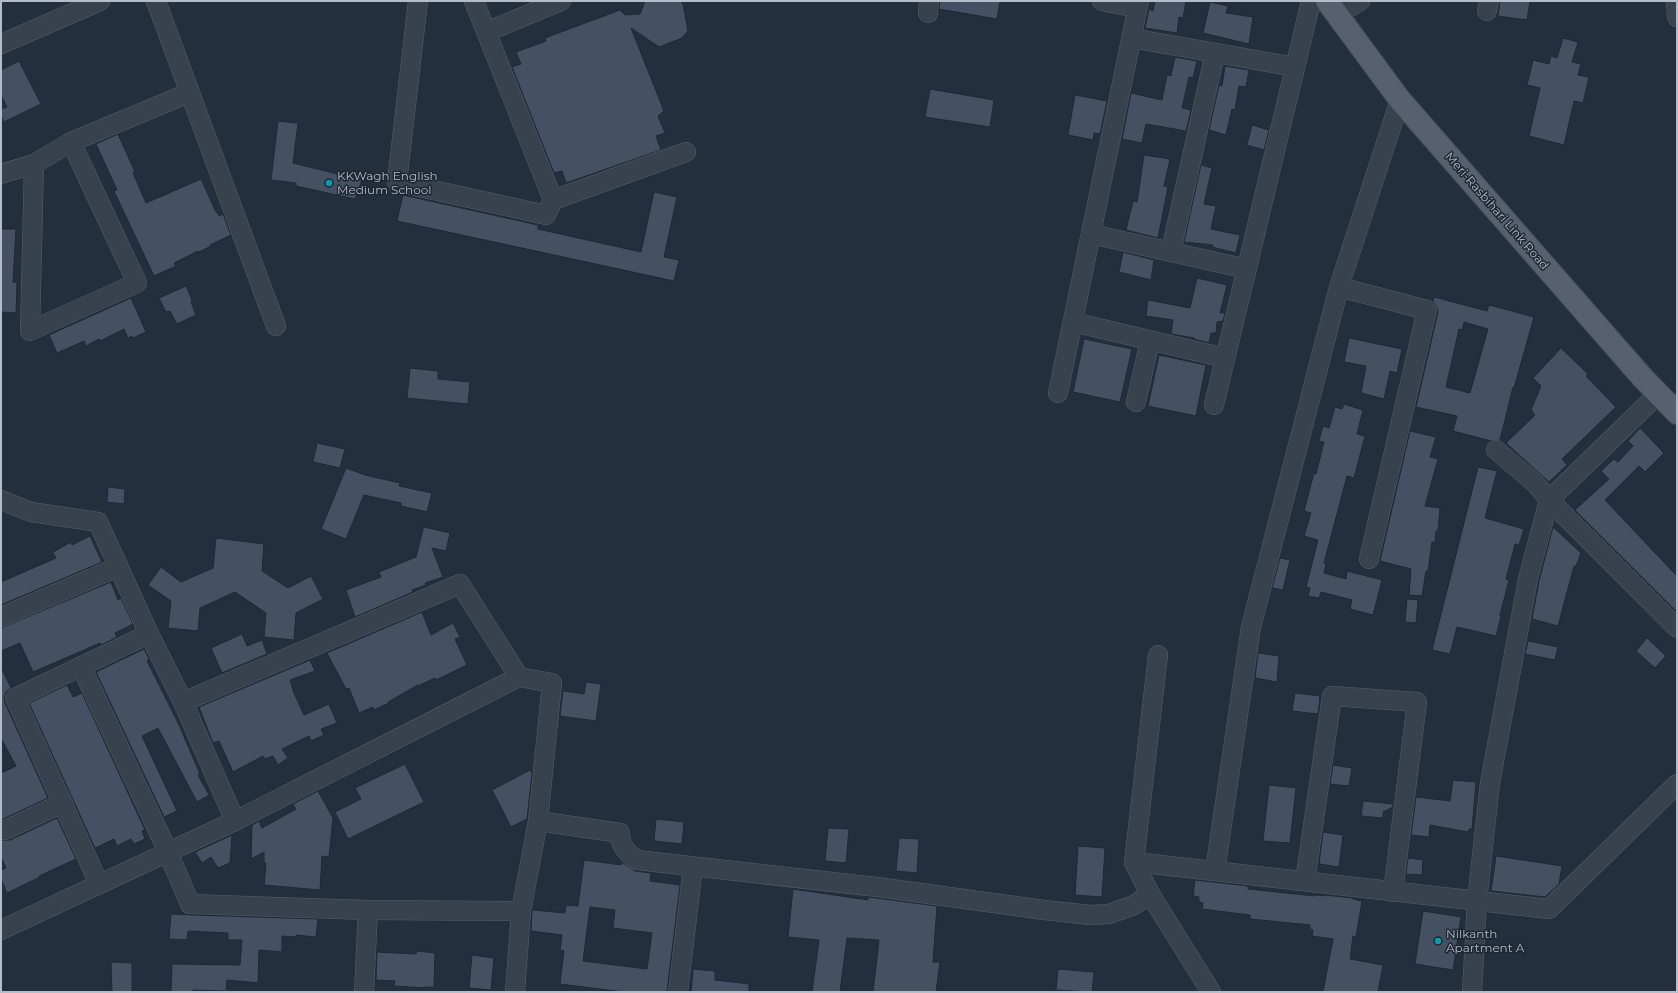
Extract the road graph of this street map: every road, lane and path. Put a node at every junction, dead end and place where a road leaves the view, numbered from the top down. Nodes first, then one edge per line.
1 (100, 1) edge
2 (156, 1) edge
3 (418, 1) edge
4 (474, 1) edge
5 (562, 1) edge
6 (1102, 1) edge
7 (1311, 1) edge
8 (1360, 1) edge
9 (1676, 1) edge
10 (1138, 4) edge
11 (1332, 8) edge
12 (1677, 17) edge
13 (486, 32) junction
14 (1131, 38) junction
15 (1, 44) edge
16 (1214, 53) junction
17 (1295, 67) junction
18 (189, 93) junction
19 (1400, 100) junction
20 (70, 142) junction
21 (686, 152) dead end
22 (34, 164) junction
23 (1, 174) edge
24 (553, 200) junction
25 (1091, 234) junction
26 (1171, 251) junction
27 (1247, 269) junction
28 (1339, 287) junction
29 (1073, 322) junction
30 (276, 326) dead end
31 (1150, 340) junction
32 (1225, 358) junction
33 (1058, 393) dead end
34 (1658, 394) junction
35 (1136, 402) dead end
36 (1214, 405) dead end
37 (1677, 413) edge
38 (1496, 450) dead end
39 (1, 500) edge
40 (1549, 500) junction
41 (1369, 559) dead end
42 (118, 567) junction
43 (1, 617) edge
44 (1677, 628) edge
45 (149, 634) junction
46 (1158, 655) dead end
47 (81, 666) junction
48 (519, 677) junction
49 (183, 702) junction
50 (1677, 784) edge
51 (63, 803) junction
52 (234, 821) junction
53 (538, 821) junction
54 (5, 830) dead end
55 (168, 852) junction
56 (1134, 862) junction
57 (693, 867) junction
58 (1215, 871) junction
59 (1305, 882) junction
60 (99, 884) junction
61 (1393, 892) junction
62 (1150, 894) junction
63 (1477, 901) junction
64 (368, 910) junction
65 (521, 911) junction
66 (1, 930) edge
67 (364, 992) edge
68 (515, 992) edge
69 (678, 992) edge
70 (1212, 992) edge
71 (1472, 992) edge

1 - 15 street
2 - 18 street
3 - 24 street
4 - 13 street
5 - 13 street
6 - 10 street
7 - 17 street
8 - 11 street
9 - 12 street
10 - 14 street
11 - 19 main road, Meri-Rasbihari Link Road
13 - 24 street
14 - 16 street
14 - 25 street
16 - 17 street
16 - 26 street
17 - 27 street
18 - 20 street
18 - 30 street
19 - 28 street
19 - 34 main road, Meri-Rasbihari Link Road
20 - 22 street
20 - 22 street
21 - 24 street
22 - 23 street
25 - 26 street
25 - 29 street
26 - 27 street
27 - 32 street
28 - 41 street
28 - 58 street
29 - 31 street
29 - 33 street
31 - 32 street
31 - 35 street
32 - 36 street
34 - 37 main road, Meri-Rasbihari Link Road
34 - 40 street
38 - 40 street
39 - 42 street
40 - 44 street
40 - 63 street
42 - 43 street
42 - 45 street
45 - 47 street
45 - 49 street
46 - 56 street
47 - 51 street
47 - 55 street
48 - 49 street
48 - 52 street
48 - 53 street
49 - 52 street
50 - 63 street
51 - 54 street
51 - 60 street
52 - 55 street
53 - 57 street
53 - 65 street
55 - 60 street
55 - 64 street
56 - 58 street
56 - 62 street
57 - 62 street
57 - 69 street
58 - 59 street
59 - 61 street
59 - 61 street
60 - 66 street
61 - 63 street
62 - 70 street
63 - 71 street
64 - 65 street
64 - 67 street
65 - 68 street

